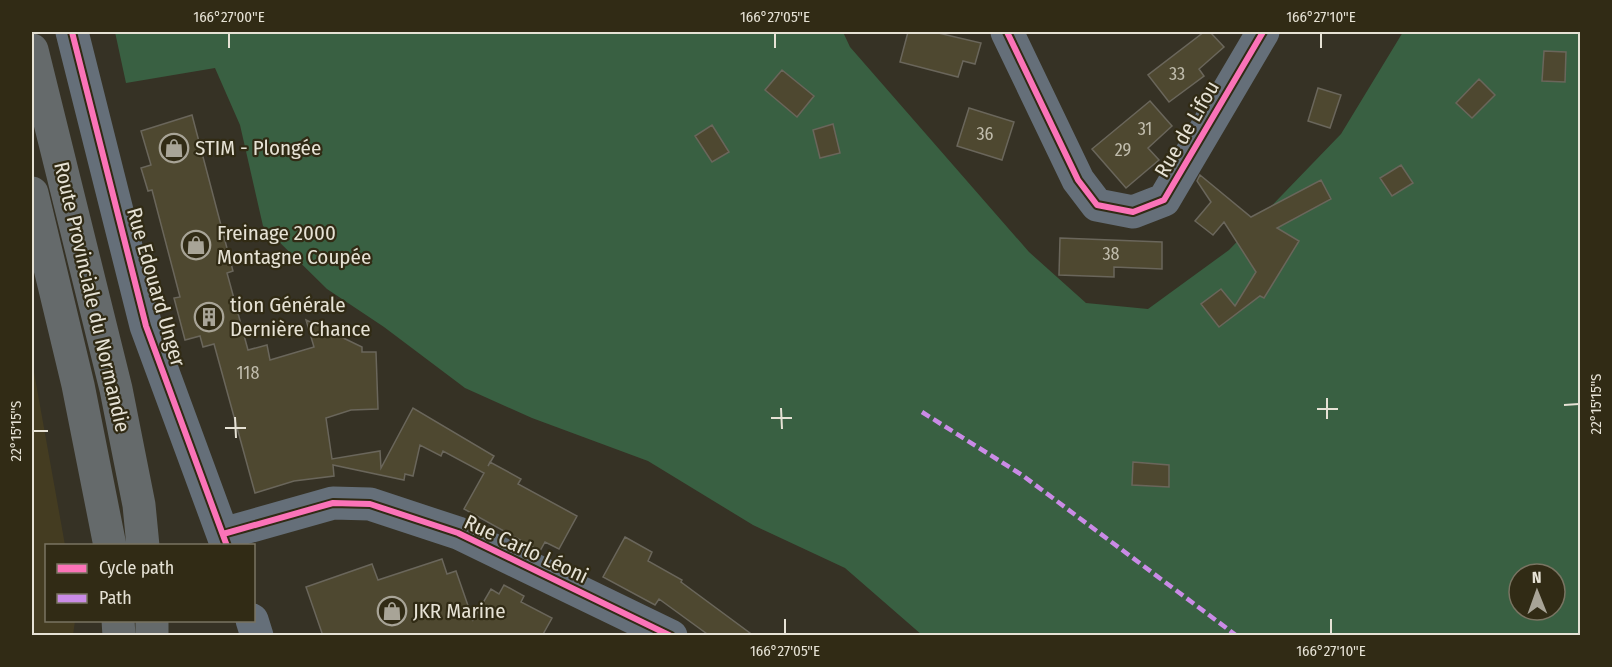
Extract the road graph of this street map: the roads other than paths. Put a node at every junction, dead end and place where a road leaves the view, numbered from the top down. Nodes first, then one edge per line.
1 (72, 32) edge
2 (1007, 32) edge
3 (1263, 32) edge
4 (32, 50) edge
5 (32, 193) edge
6 (225, 540) edge
7 (110, 544) edge
8 (143, 544) edge
9 (671, 636) edge

1 - 6 street, Rue Edouard Unger
2 - 3 street, Rue de Lifou
4 - 8 highway, Route Provinciale du Normandie
5 - 7 highway, Route Provinciale du Normandie
6 - 9 street, Rue Carlo Léoni

